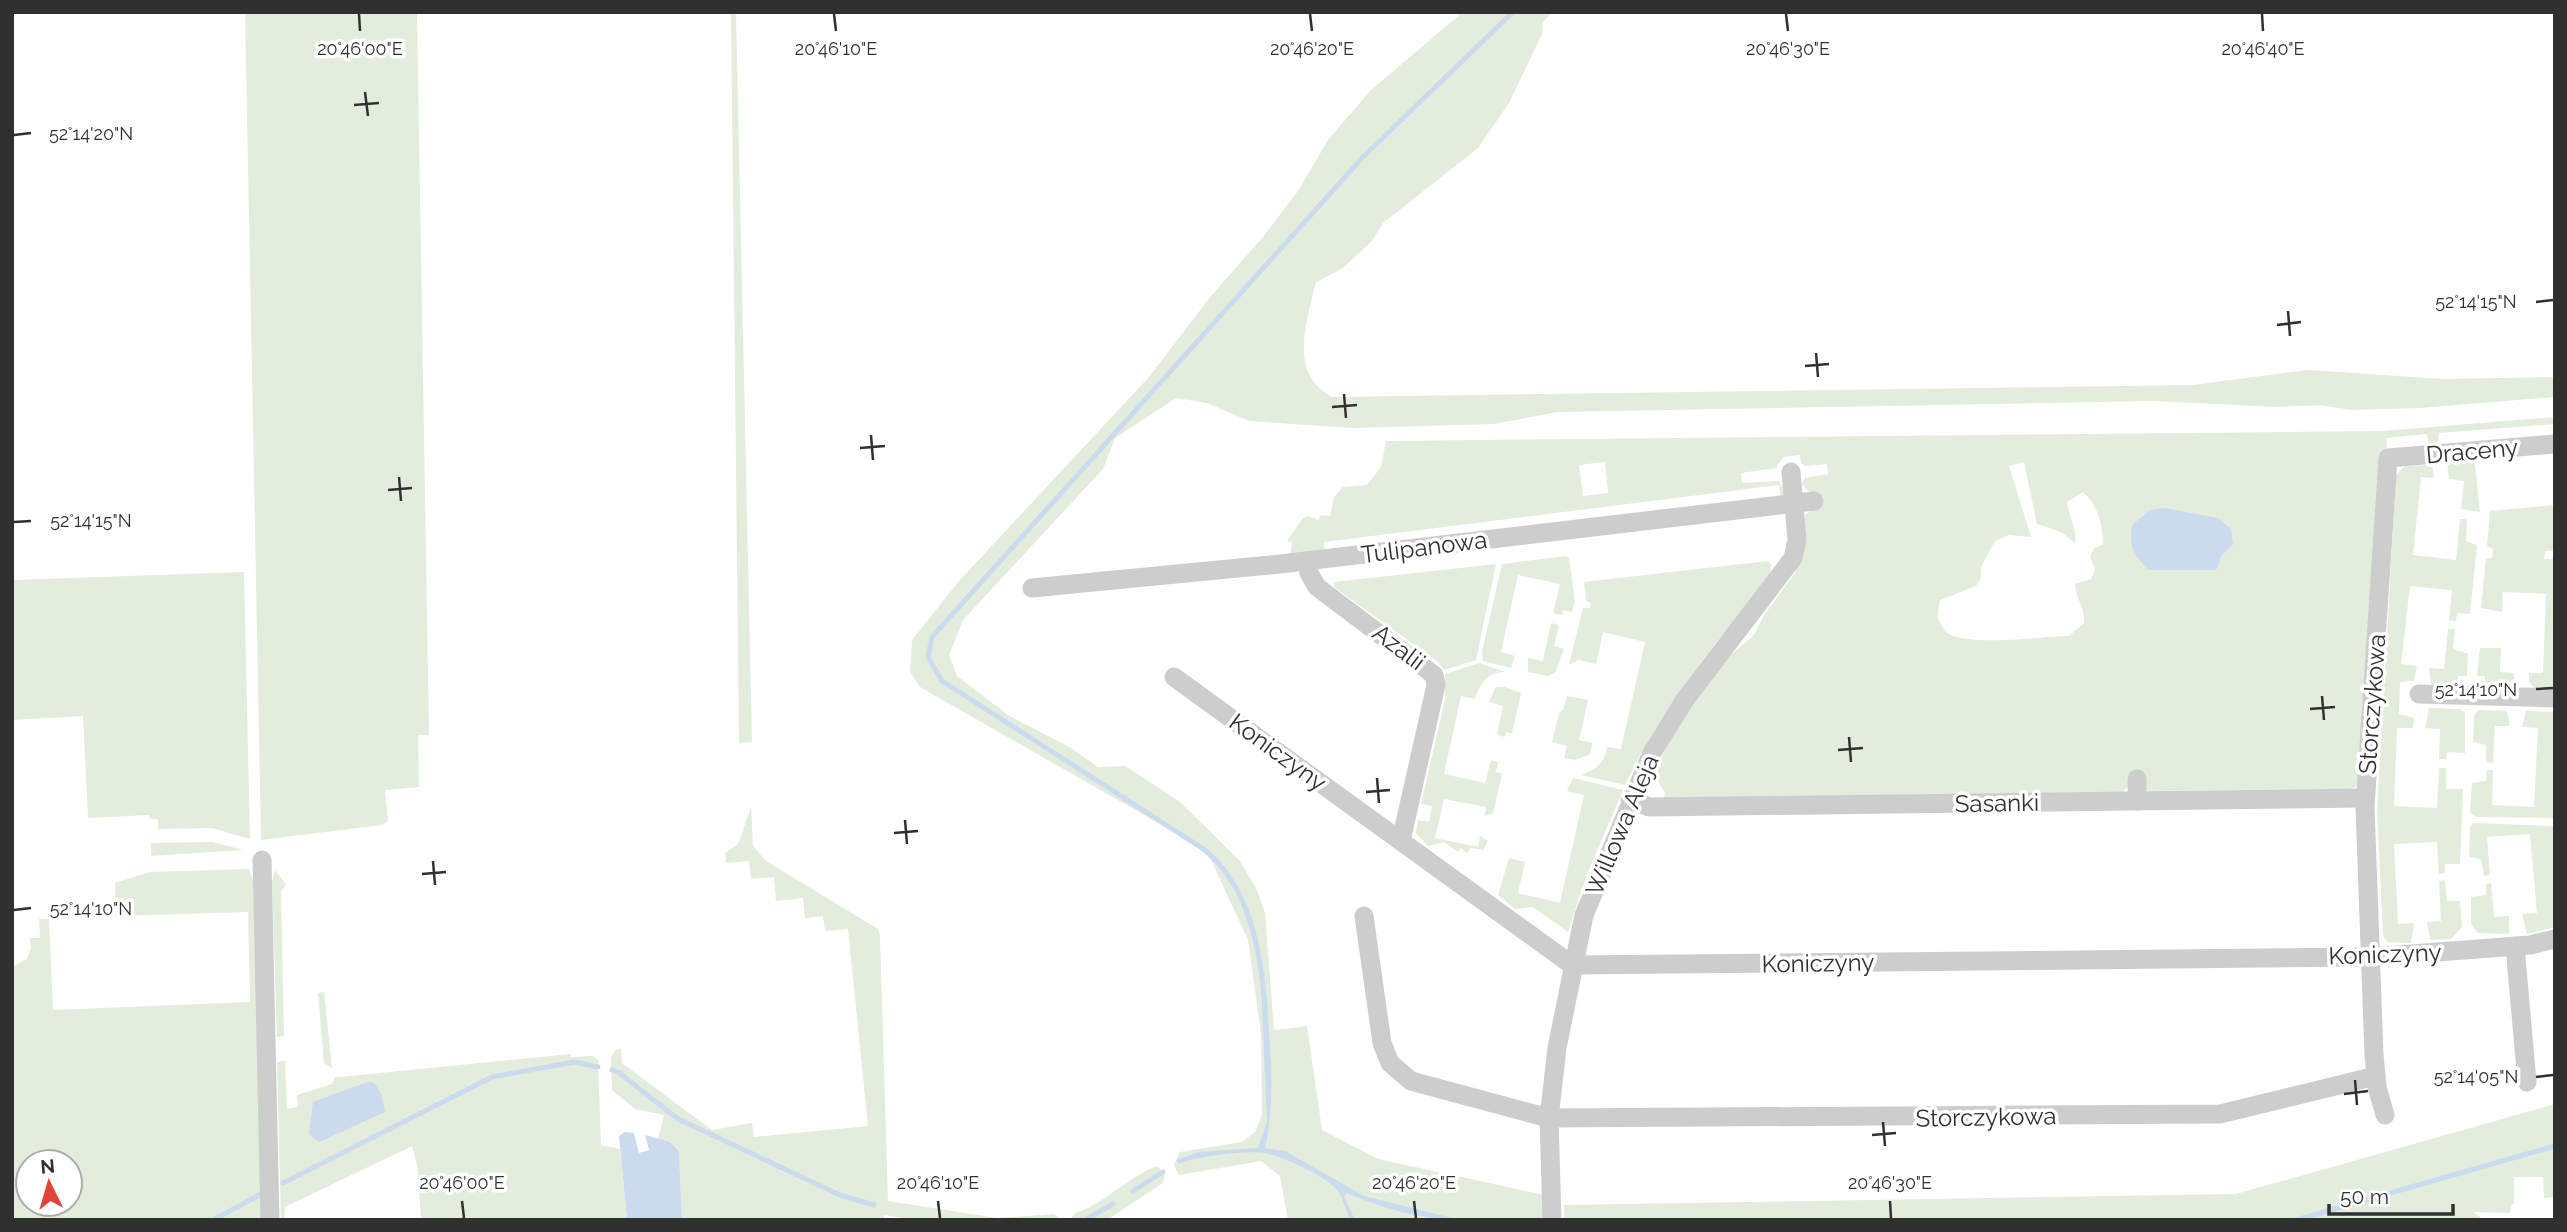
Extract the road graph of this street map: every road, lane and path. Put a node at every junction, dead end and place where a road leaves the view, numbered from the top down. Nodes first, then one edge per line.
1 (2555, 444) edge
2 (2388, 458) joint
3 (1790, 472) dead end
4 (1814, 501) dead end
5 (1794, 504) junction
6 (1308, 561) junction
7 (1032, 588) dead end
8 (1174, 677) dead end
9 (2419, 694) dead end
10 (2555, 698) edge
11 (2137, 779) dead end
12 (2365, 798) junction
13 (1630, 799) junction
14 (2137, 801) junction
15 (1401, 841) junction
16 (262, 860) dead end
17 (1364, 916) dead end
18 (2555, 939) edge
19 (2515, 946) junction
20 (2372, 957) junction
21 (1573, 965) junction
22 (2376, 1076) junction
23 (2527, 1082) dead end
24 (2385, 1115) dead end
25 (1549, 1118) junction
26 (270, 1220) edge
27 (1552, 1220) edge

1 - 2 street, Draceny
2 - 12 street, Storczykowa
3 - 5 street, Willowa Aleja
4 - 5 street, Tulipanowa
5 - 6 street, Tulipanowa
5 - 13 street, Willowa Aleja
6 - 7 street, Tulipanowa
6 - 15 street, Azalii
8 - 15 street, Koniczyny
9 - 10 street
11 - 14 street
12 - 14 street, Sasanki
12 - 20 street, Storczykowa
13 - 14 street, Sasanki
13 - 21 street, Willowa Aleja
15 - 21 street, Koniczyny
16 - 26 street
17 - 25 street, Storczykowa
18 - 19 street, Koniczyny
19 - 20 street, Koniczyny
19 - 23 street
20 - 21 street, Koniczyny
20 - 22 street, Storczykowa
21 - 25 street, Willowa Aleja
22 - 24 street, Storczykowa
22 - 25 street, Storczykowa
25 - 27 street, Willowa Aleja

